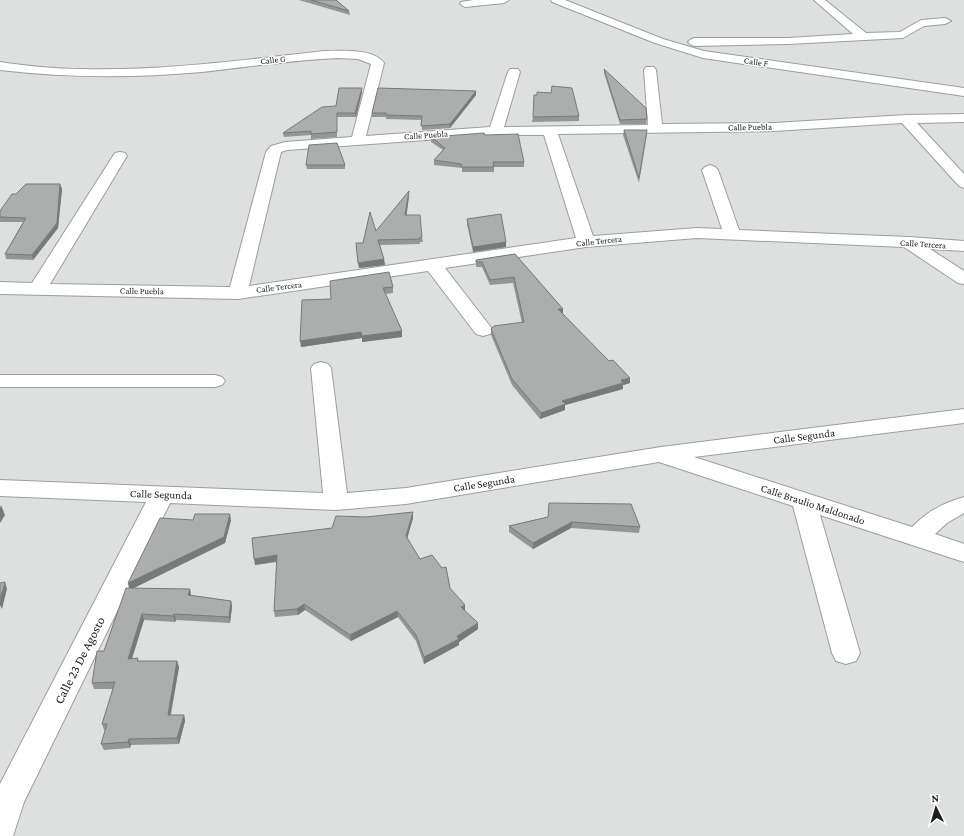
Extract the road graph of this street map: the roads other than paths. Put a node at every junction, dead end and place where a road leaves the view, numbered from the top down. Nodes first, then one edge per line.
1 (504, 0) edge
2 (556, 0) edge
3 (819, 0) edge
4 (465, 4) dead end
5 (945, 21) dead end
6 (863, 37) junction
7 (659, 41) junction
8 (0, 66) edge
9 (650, 70) dead end
10 (514, 72) dead end
11 (964, 92) edge
12 (964, 118) edge
13 (906, 119) junction
14 (655, 128) junction
15 (550, 130) junction
16 (496, 131) junction
17 (358, 140) junction
18 (120, 156) dead end
19 (710, 170) dead end
20 (964, 183) edge
21 (732, 234) junction
22 (586, 242) junction
23 (909, 242) junction
24 (964, 246) edge
25 (433, 265) junction
26 (964, 279) edge
27 (0, 288) edge
28 (37, 289) junction
29 (238, 293) junction
30 (483, 330) dead end
31 (322, 368) dead end
32 (0, 381) edge
33 (215, 381) dead end
34 (964, 416) edge
35 (661, 454) junction
36 (0, 488) edge
37 (162, 494) junction
38 (804, 501) junction
39 (336, 502) junction
40 (964, 505) edge
41 (917, 538) junction
42 (964, 553) edge
43 (846, 653) dead end
44 (2, 810) edge

1 - 4 street
2 - 7 street, Calle F
3 - 6 street
5 - 6 street
6 - 7 street
7 - 11 street, Calle F
8 - 17 street, Calle G
9 - 14 street
10 - 16 street
12 - 13 street, Calle Puebla
13 - 14 street, Calle Puebla
13 - 20 street
14 - 15 street, Calle Puebla
15 - 16 street, Calle Puebla
15 - 22 street
16 - 17 street, Calle Puebla
17 - 29 street, Calle Puebla
18 - 28 street
19 - 21 street
21 - 22 street, Calle Tercera
21 - 23 street, Calle Tercera
22 - 25 street, Calle Tercera
23 - 24 street, Calle Tercera
23 - 26 street
25 - 29 street, Calle Tercera
25 - 30 street
27 - 28 street, Calle Puebla
28 - 29 street, Calle Puebla
31 - 39 street
32 - 33 street
34 - 35 street, Calle Segunda
35 - 38 street, Calle Braulio Maldonado
35 - 39 street, Calle Segunda
36 - 37 street, Calle Segunda
37 - 39 street, Calle Segunda
37 - 44 street, Calle 23 De Agosto
38 - 41 street, Calle Braulio Maldonado
38 - 43 street
40 - 41 street
41 - 42 street, Calle Braulio Maldonado

